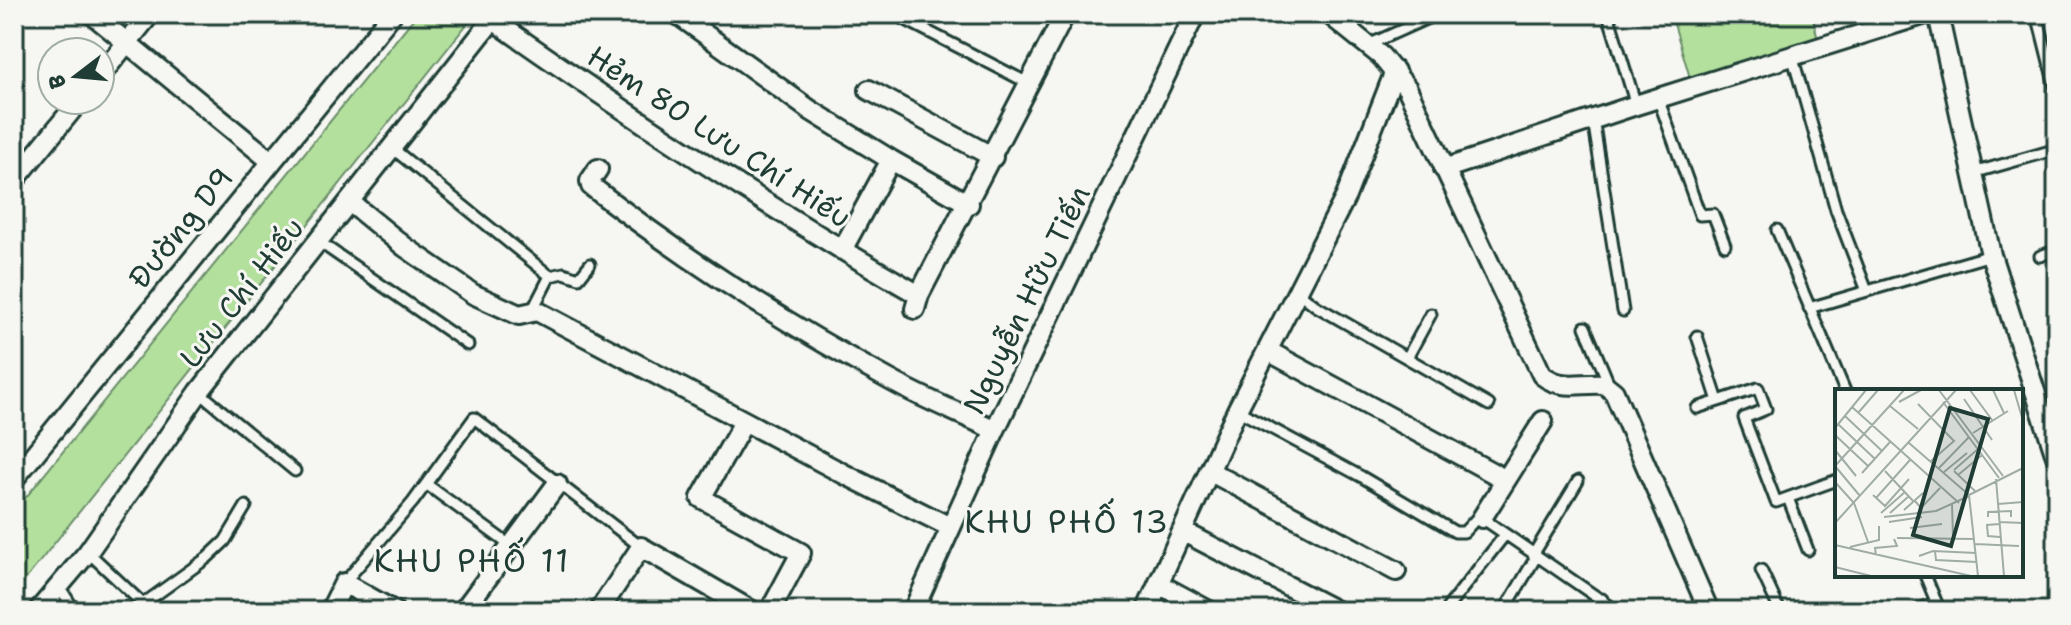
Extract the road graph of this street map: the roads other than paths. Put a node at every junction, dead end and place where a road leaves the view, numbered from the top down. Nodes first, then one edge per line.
1 (92, 14) edge
2 (150, 14) edge
3 (392, 14) edge
4 (677, 14) edge
5 (1065, 14) edge
6 (1195, 14) edge
7 (1329, 14) edge
8 (1437, 14) edge
9 (1608, 14) edge
10 (1926, 14) edge
11 (1938, 14) edge
12 (2037, 14) edge
13 (495, 17) edge
14 (900, 17) dead end
15 (128, 42) junction
16 (1368, 45) junction
17 (1792, 55) junction
18 (116, 57) edge
19 (1395, 71) junction
20 (1028, 83) junction
21 (869, 90) dead end
22 (2057, 94) edge
23 (1658, 98) junction
24 (1636, 105) junction
25 (67, 116) edge
26 (1593, 119) junction
27 (392, 148) junction
28 (2057, 149) edge
29 (993, 157) junction
30 (891, 160) junction
31 (271, 161) junction
32 (598, 169) dead end
33 (1444, 169) junction
34 (1973, 173) junction
35 (14, 181) edge
36 (351, 203) junction
37 (969, 204) junction
38 (1777, 230) dead end
39 (318, 241) junction
40 (1725, 245) dead end
41 (842, 250) junction
42 (2057, 250) edge
43 (1991, 255) junction
44 (2040, 256) dead end
45 (590, 264) dead end
46 (550, 276) junction
47 (1867, 291) junction
48 (1299, 293) junction
49 (1809, 308) junction
50 (1623, 311) dead end
51 (531, 313) junction
52 (1431, 314) dead end
53 (1585, 327) dead end
54 (1697, 336) dead end
55 (468, 345) dead end
56 (1268, 351) junction
57 (1407, 358) junction
58 (1610, 387) junction
59 (1844, 389) edge
60 (199, 392) junction
61 (1718, 401) junction
62 (1489, 405) dead end
63 (1697, 408) dead end
64 (1237, 410) junction
65 (1543, 421) dead end
66 (744, 422) junction
67 (995, 430) junction
68 (2057, 459) edge
69 (295, 471) dead end
70 (1209, 471) junction
71 (14, 479) edge
72 (1506, 480) junction
73 (1578, 481) dead end
74 (1835, 481) edge
75 (426, 484) junction
76 (557, 484) junction
77 (1788, 498) junction
78 (246, 506) dead end
79 (1482, 518) junction
80 (950, 527) junction
81 (1182, 531) junction
82 (1504, 536) junction
83 (511, 546) junction
84 (641, 547) junction
85 (1808, 550) dead end
86 (88, 552) junction
87 (1534, 556) junction
88 (1761, 570) dead end
89 (1396, 571) dead end
90 (1926, 577) edge
91 (344, 583) junction
92 (1159, 584) junction
93 (59, 586) junction
94 (1602, 599) junction
95 (720, 603) edge
96 (1938, 606) edge
97 (1448, 607) dead end
98 (38, 611) edge
99 (75, 611) edge
100 (330, 611) edge
101 (394, 611) edge
102 (463, 611) edge
103 (599, 611) edge
104 (752, 611) edge
105 (770, 611) edge
106 (913, 611) edge
107 (1146, 611) edge
108 (1209, 611) edge
109 (1336, 611) edge
110 (1504, 611) edge
111 (1594, 611) edge
112 (1617, 611) edge
113 (1709, 611) edge
114 (1780, 611) edge
115 (1914, 611) edge

1 - 15 street
2 - 15 street
3 - 31 street, Đường D9
4 - 30 street
5 - 20 street
6 - 67 street, Nguyễn Hữu Tiến
7 - 16 street
8 - 16 lane
9 - 24 lane
10 - 17 street
11 - 34 street
12 - 22 lane
13 - 27 street, Lưu Chí Hiếu
13 - 41 street, Hẻm 80 Lưu Chí Hiếu
14 - 20 lane
15 - 18 street
15 - 31 street
16 - 19 street
17 - 23 street
17 - 47 lane
19 - 33 street
19 - 48 street
20 - 29 street
21 - 29 street
23 - 24 street
23 - 40 lane
24 - 26 street
25 - 35 street
26 - 33 street
26 - 50 lane
27 - 36 street, Lưu Chí Hiếu
27 - 46 lane
28 - 34 lane
29 - 37 street
30 - 37 street
30 - 41 street
31 - 71 street, Đường D9
32 - 67 street
33 - 58 street
34 - 43 street
36 - 39 street, Lưu Chí Hiếu
36 - 51 street
37 - 41 street, Hẻm 80 Lưu Chí Hiếu
38 - 49 lane
39 - 55 lane
39 - 60 street, Lưu Chí Hiếu
42 - 44 lane
43 - 47 lane
43 - 68 street
45 - 46 lane
46 - 51 lane
47 - 49 lane
48 - 56 street
48 - 57 lane
49 - 59 lane
51 - 66 street
52 - 57 lane
53 - 58 lane
54 - 61 lane
56 - 64 street
56 - 72 street
57 - 62 lane
58 - 113 street
60 - 69 lane
60 - 86 street, Lưu Chí Hiếu
61 - 63 lane
61 - 77 lane
64 - 70 street
64 - 79 lane
65 - 72 street
66 - 80 street
66 - 105 street
67 - 80 street, Nguyễn Hữu Tiến
70 - 81 street
70 - 89 street
72 - 79 street
73 - 87 lane
74 - 77 lane
75 - 76 lane
75 - 83 lane
75 - 91 lane
76 - 83 street
76 - 84 lane
77 - 85 lane
78 - 86 lane
79 - 82 lane
80 - 106 street, Nguyễn Hữu Tiến
81 - 92 street
81 - 109 street
82 - 87 lane
82 - 97 lane
83 - 102 street
84 - 95 street
84 - 103 street
86 - 93 street, Lưu Chí Hiếu
87 - 94 lane
87 - 110 lane
88 - 114 lane
90 - 96 lane
91 - 100 street
91 - 101 street
92 - 107 street
92 - 108 street
93 - 98 street, Lưu Chí Hiếu
93 - 99 lane
94 - 111 lane
94 - 112 lane
95 - 104 street
96 - 115 lane

